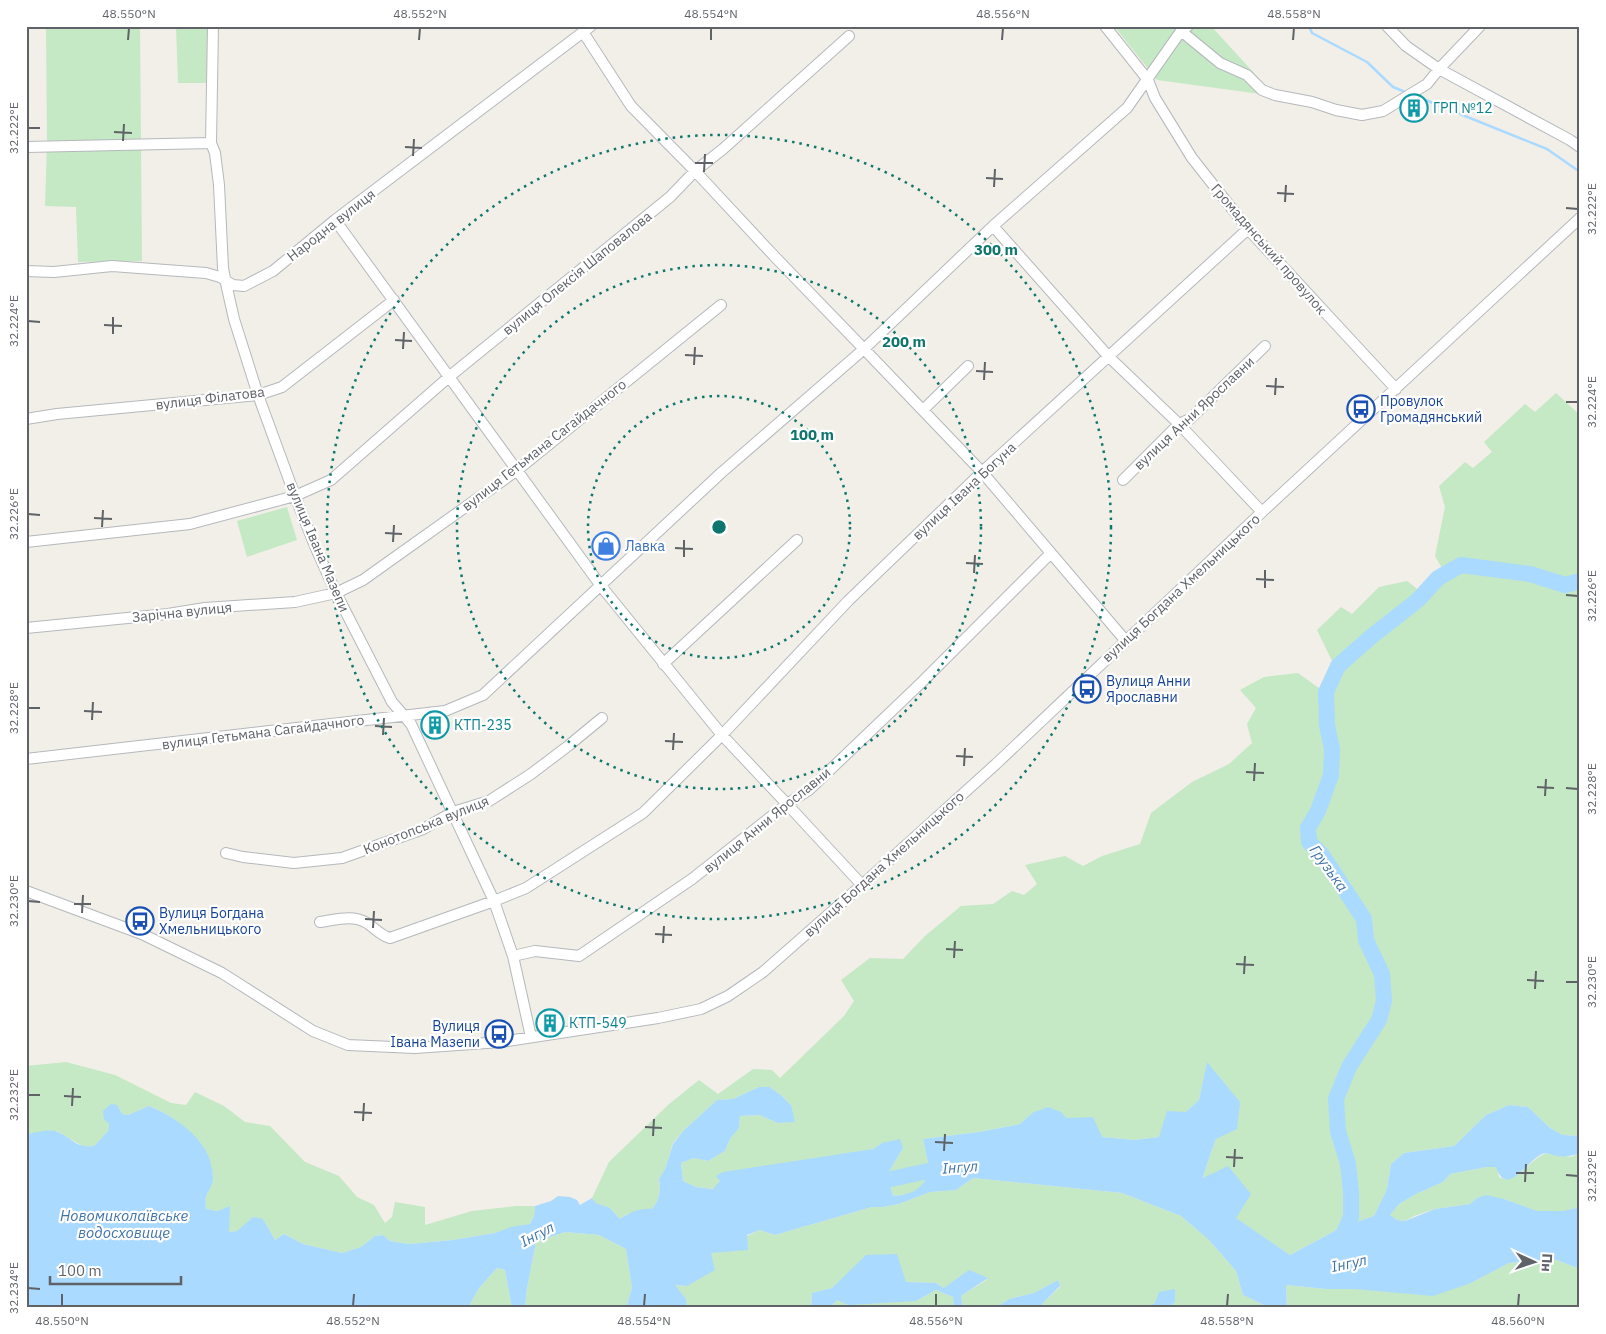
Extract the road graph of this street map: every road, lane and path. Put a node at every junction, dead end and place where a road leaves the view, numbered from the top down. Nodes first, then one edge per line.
1 (212, 26) edge
2 (1105, 26) edge
3 (1387, 26) edge
4 (1480, 26) edge
5 (587, 29) edge
6 (1185, 29) edge
7 (849, 36) dead end
8 (1439, 69) junction
9 (1148, 80) junction
10 (211, 143) junction
11 (26, 147) edge
12 (1580, 147) edge
13 (695, 171) junction
14 (1580, 218) edge
15 (335, 220) junction
16 (993, 226) junction
17 (1248, 229) junction
18 (26, 271) edge
19 (225, 279) junction
20 (394, 300) junction
21 (721, 305) dead end
22 (1265, 346) dead end
23 (864, 348) junction
24 (1109, 357) junction
25 (968, 366) dead end
26 (450, 376) junction
27 (1396, 389) junction
28 (258, 395) junction
29 (923, 410) junction
30 (26, 419) edge
31 (1179, 424) junction
32 (516, 471) junction
33 (982, 472) junction
34 (1123, 480) dead end
35 (295, 496) junction
36 (1262, 512) junction
37 (798, 540) dead end
38 (26, 542) edge
39 (1050, 554) junction
40 (601, 586) junction
41 (336, 593) junction
42 (26, 628) edge
43 (1125, 640) junction
44 (663, 664) junction
45 (402, 715) junction
46 (602, 718) dead end
47 (722, 735) junction
48 (26, 760) edge
49 (787, 804) junction
50 (454, 812) junction
51 (226, 853) dead end
52 (862, 885) junction
53 (26, 891) edge
54 (494, 901) junction
55 (320, 922) dead end
56 (513, 956) junction
57 (531, 1037) junction

1 - 10 street, вулиця Івана Мазепи
2 - 9 street, Громадянський провулок
3 - 8 street
4 - 8 street
5 - 13 street
5 - 15 street, Народна вулиця
6 - 8 street
6 - 9 street, вулиця Гетьмана Сагайдачного
7 - 13 street, вулиця Олексія Шаповалова
8 - 12 street
9 - 16 street, вулиця Гетьмана Сагайдачного
9 - 17 street, Громадянський провулок
10 - 11 street
10 - 19 street, вулиця Івана Мазепи
13 - 23 street
13 - 26 street, вулиця Олексія Шаповалова
14 - 27 street, вулиця Богдана Хмельницького
15 - 19 street, Народна вулиця
15 - 20 street
16 - 23 street, вулиця Гетьмана Сагайдачного
16 - 24 street
17 - 24 street, вулиця Івана Богуна
17 - 27 street, Громадянський провулок
18 - 19 street, Народна вулиця
19 - 28 street, вулиця Івана Мазепи
20 - 26 street
20 - 28 street, вулиця Філатова
21 - 32 street, вулиця Гетьмана Сагайдачного
22 - 31 street, вулиця Анни Ярославни
23 - 29 street
23 - 40 street, вулиця Гетьмана Сагайдачного
24 - 31 street
24 - 33 street, вулиця Івана Богуна
25 - 29 street
26 - 32 street
26 - 35 street, вулиця Олексія Шаповалова
27 - 36 street, вулиця Богдана Хмельницького
28 - 30 street, вулиця Філатова
28 - 35 street, вулиця Івана Мазепи
29 - 33 street
31 - 34 street, вулиця Анни Ярославни
31 - 36 street
32 - 40 street
32 - 41 street, вулиця Гетьмана Сагайдачного
33 - 39 street
33 - 47 street, вулиця Івана Богуна
35 - 38 street, вулиця Олексія Шаповалова
35 - 41 street, вулиця Івана Мазепи
36 - 43 street, вулиця Богдана Хмельницького
37 - 44 street
39 - 43 street
39 - 49 street, вулиця Анни Ярославни
40 - 44 street
40 - 45 street, вулиця Гетьмана Сагайдачного
41 - 42 street, Зарічна вулиця
41 - 45 street, вулиця Івана Мазепи
43 - 52 street, вулиця Богдана Хмельницького
44 - 47 street
45 - 48 street, вулиця Гетьмана Сагайдачного
45 - 50 street, вулиця Івана Мазепи
46 - 50 street, Конотопська вулиця
47 - 49 street
47 - 54 street, вулиця Івана Богуна
49 - 52 street
49 - 56 street, вулиця Анни Ярославни
50 - 51 street, Конотопська вулиця
50 - 54 street, вулиця Івана Мазепи
52 - 57 street, вулиця Богдана Хмельницького
53 - 57 street, вулиця Богдана Хмельницького
54 - 55 street, вулиця Івана Богуна
54 - 56 street, вулиця Івана Мазепи
56 - 57 street, вулиця Івана Мазепи

